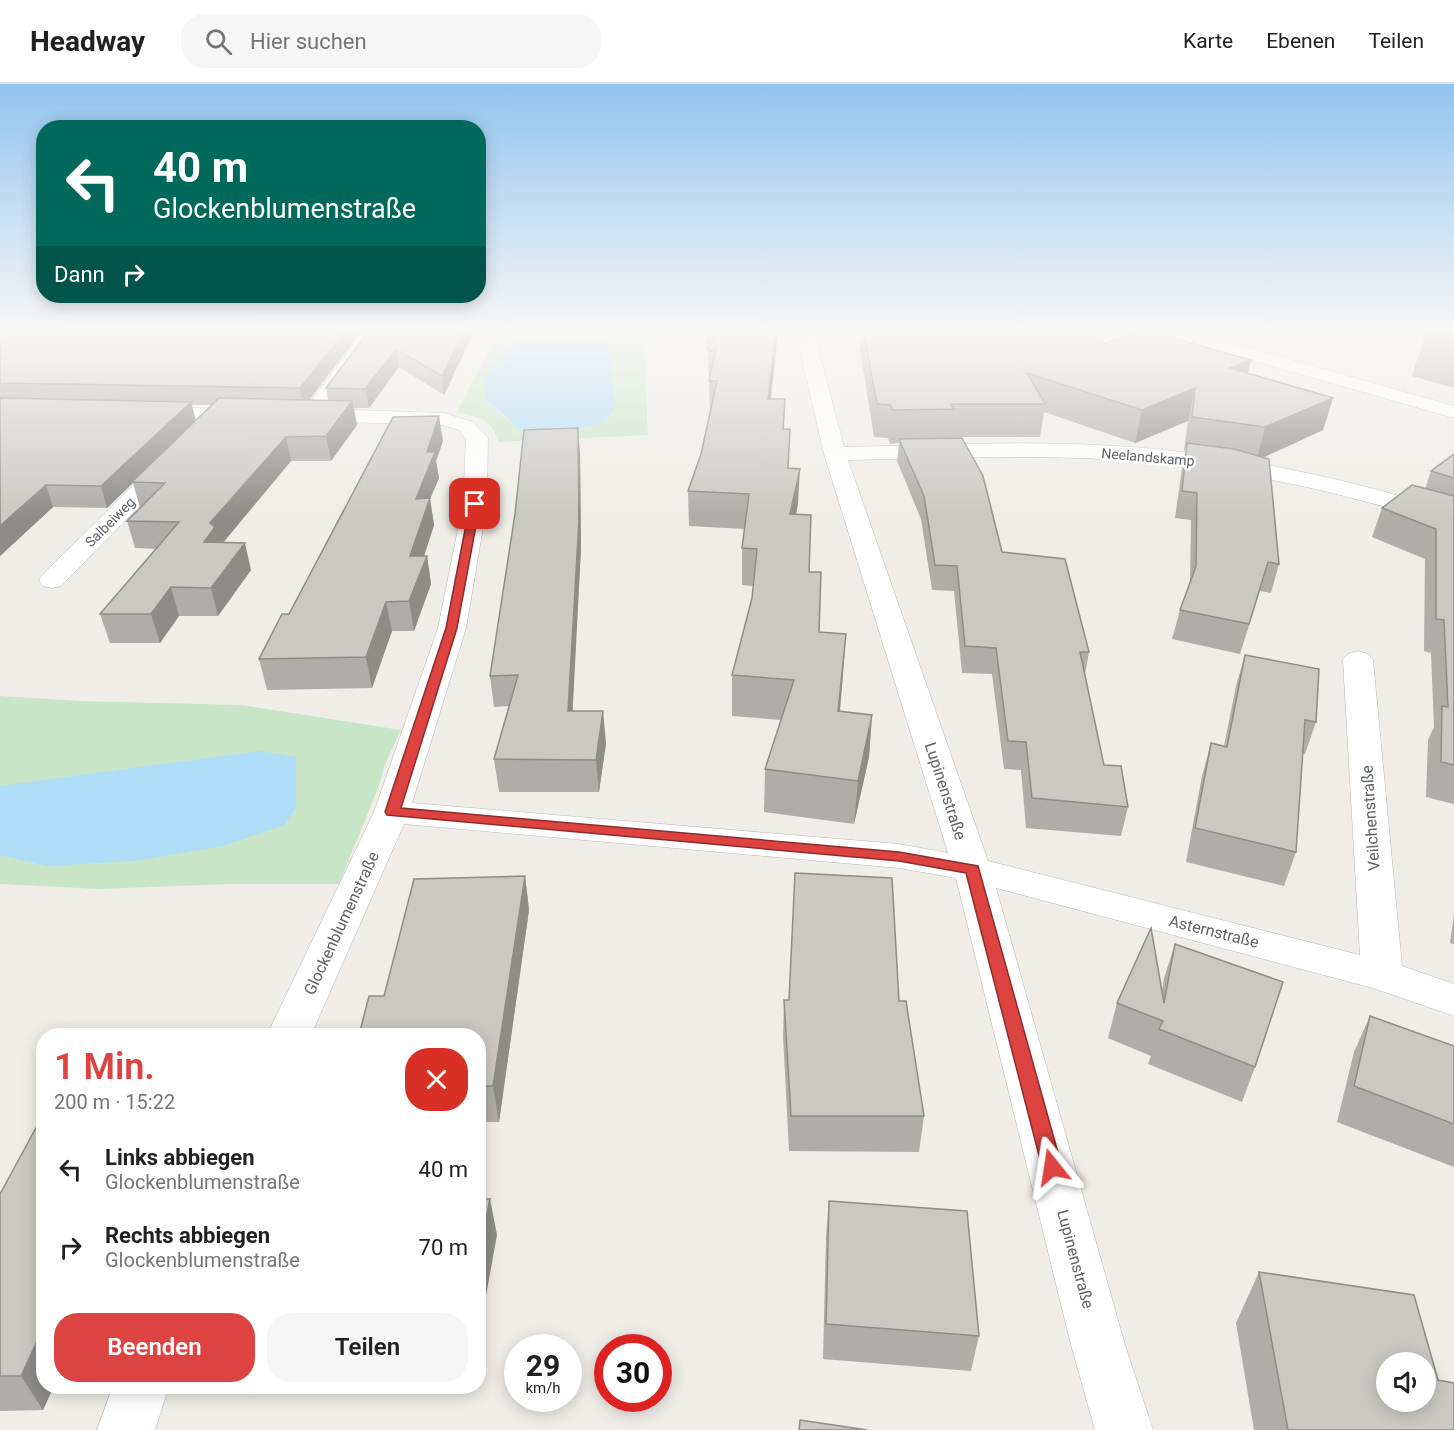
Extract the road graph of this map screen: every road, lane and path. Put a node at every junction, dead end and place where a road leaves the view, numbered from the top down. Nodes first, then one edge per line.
1 (319, 392) edge
2 (820, 392) edge
3 (1383, 392) edge
4 (126, 412) edge
5 (1454, 412) edge
6 (218, 414) junction
7 (265, 414) edge
8 (835, 454) junction
9 (1454, 520) edge
10 (52, 580) dead end
11 (1358, 660) dead end
12 (392, 812) junction
13 (972, 869) junction
14 (1382, 975) junction
15 (1454, 1000) edge
16 (292, 1028) edge
17 (138, 1394) edge
18 (126, 1430) edge
19 (1124, 1430) edge

1 - 12 street, Glockenblumenstraße
2 - 8 street, Lupinenstraße
3 - 5 street
4 - 6 street
6 - 7 street
6 - 10 street, Salbeiweg
8 - 9 street, Neelandskamp
8 - 13 street, Lupinenstraße
11 - 14 street, Veilchenstraße
12 - 13 street
12 - 16 street, Glockenblumenstraße
13 - 14 street, Asternstraße
13 - 19 street, Lupinenstraße
14 - 15 street, Asternstraße
17 - 18 street

